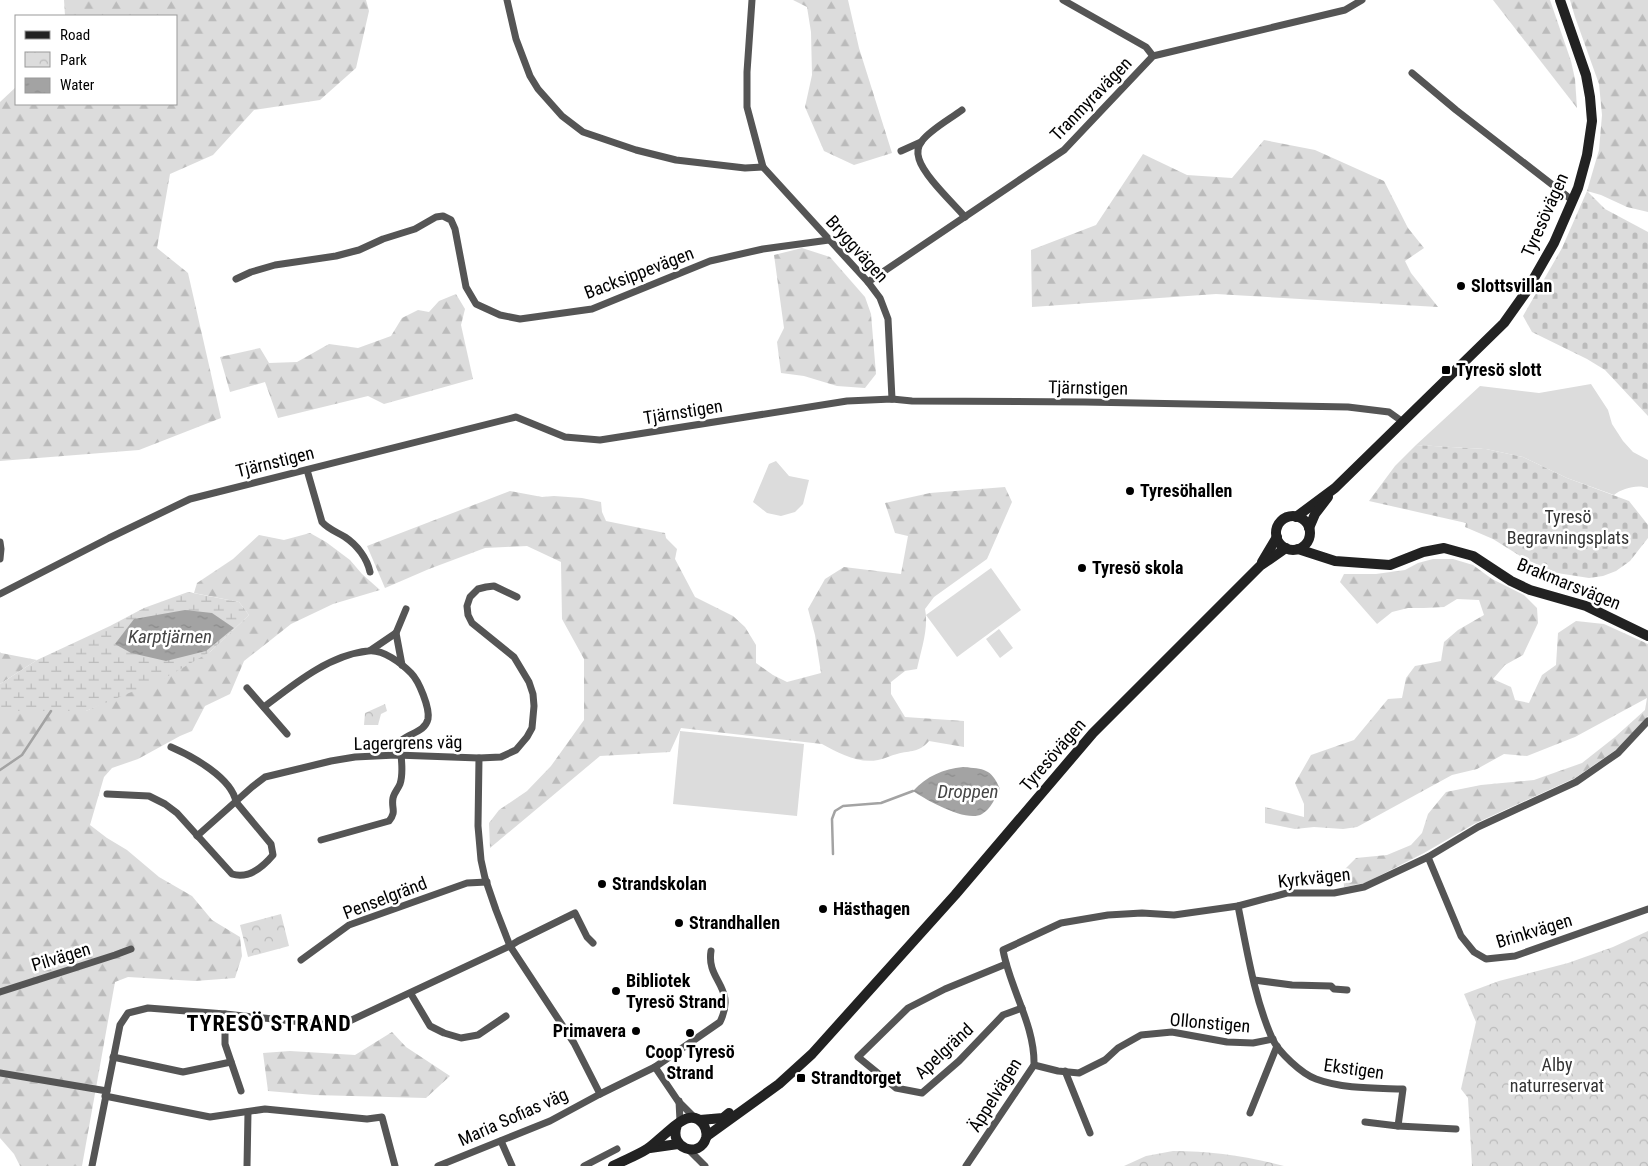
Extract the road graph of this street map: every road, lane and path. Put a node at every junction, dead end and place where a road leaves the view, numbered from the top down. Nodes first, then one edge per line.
1 (507, 0) edge
2 (752, 0) edge
3 (1063, 0) edge
4 (1362, 0) edge
5 (1560, 0) edge
6 (1153, 56) junction
7 (1412, 73) dead end
8 (962, 110) dead end
9 (921, 142) junction
10 (901, 151) dead end
11 (763, 167) junction
12 (1572, 200) junction
13 (965, 217) junction
14 (829, 240) junction
15 (236, 279) dead end
16 (868, 282) junction
17 (892, 399) junction
18 (1403, 422) junction
19 (307, 470) junction
20 (1335, 488) junction
21 (1296, 517) junction
22 (1309, 531) junction
23 (1277, 537) junction
24 (0, 542) edge
25 (1286, 548) junction
26 (1298, 549) junction
27 (0, 560) edge
28 (1335, 561) junction
29 (1260, 566) junction
30 (370, 572) dead end
31 (0, 594) edge
32 (516, 597) dead end
33 (406, 609) dead end
34 (396, 633) junction
35 (1648, 636) edge
36 (370, 650) junction
37 (402, 665) junction
38 (247, 688) dead end
39 (264, 707) junction
40 (1648, 721) edge
41 (287, 734) dead end
42 (171, 747) dead end
43 (401, 755) junction
44 (479, 758) junction
45 (108, 794) dead end
46 (236, 802) junction
47 (197, 836) junction
48 (321, 840) dead end
49 (1428, 857) junction
50 (487, 882) junction
51 (1238, 906) junction
52 (1648, 908) edge
53 (594, 942) dead end
54 (510, 946) junction
55 (131, 949) dead end
56 (1004, 950) joint
57 (711, 951) dead end
58 (301, 960) dead end
59 (1006, 964) junction
60 (1254, 980) junction
61 (1348, 990) dead end
62 (0, 992) edge
63 (411, 994) junction
64 (1022, 1008) junction
65 (225, 1014) junction
66 (506, 1016) dead end
67 (843, 1022) junction
68 (1275, 1043) junction
69 (113, 1058) junction
70 (231, 1062) junction
71 (1034, 1065) junction
72 (655, 1067) junction
73 (1065, 1071) junction
74 (0, 1073) edge
75 (241, 1091) dead end
76 (106, 1093) junction
77 (600, 1094) junction
78 (678, 1101) junction
79 (248, 1112) junction
80 (1250, 1114) dead end
81 (698, 1119) junction
82 (1365, 1122) dead end
83 (679, 1123) junction
84 (1398, 1126) junction
85 (1456, 1129) dead end
86 (1090, 1134) dead end
87 (501, 1141) junction
88 (704, 1141) junction
89 (678, 1144) junction
90 (616, 1149) dead end
91 (647, 1149) junction
92 (689, 1150) junction
93 (92, 1166) edge
94 (247, 1166) edge
95 (395, 1166) edge
96 (438, 1166) edge
97 (512, 1166) edge
98 (584, 1166) edge
99 (613, 1166) edge
100 (705, 1166) edge
101 (966, 1166) edge

1 - 11 street
2 - 11 street
3 - 6 street
4 - 6 street, Tranmyravägen
5 - 12 main road, Tyresövägen
6 - 13 street, Tranmyravägen
7 - 12 street
8 - 9 street
9 - 10 street
9 - 13 street
11 - 14 street, Bryggvägen
12 - 18 main road, Tyresövägen
13 - 16 street, Tranmyravägen
14 - 15 street, Backsippevägen
14 - 16 street, Bryggvägen
16 - 17 street, Bryggvägen
17 - 18 street, Tjärnstigen
17 - 19 street, Tjärnstigen
18 - 20 main road, Tyresövägen
19 - 30 street
19 - 31 street, Tjärnstigen
20 - 21 main road, Tyresövägen
20 - 22 main road, Tyresövägen
21 - 22 main road
21 - 23 main road, Tyresövägen
22 - 26 main road, Tyresövägen
22 - 28 main road
23 - 25 main road
23 - 29 main road, Tyresövägen
24 - 27 street
25 - 26 main road
25 - 29 main road, Tyresövägen
26 - 28 main road, Brakmarsvägen
28 - 35 main road, Brakmarsvägen
29 - 67 main road, Tyresövägen
32 - 44 street
33 - 34 street
34 - 36 street
34 - 37 street
36 - 37 street
36 - 39 street
37 - 43 street
38 - 39 street
39 - 41 street
40 - 49 street, Kyrkvägen
42 - 46 street
43 - 44 street, Lagergrens väg
43 - 46 street, Lagergrens väg
43 - 48 street
44 - 50 street, Lagergrens väg
45 - 47 street
46 - 47 street
46 - 47 street
49 - 51 street, Kyrkvägen
49 - 52 street, Brinkvägen
50 - 54 street, Lagergrens väg
50 - 58 street, Penselgränd
51 - 56 street, Kyrkvägen
51 - 60 street, Ekstigen
53 - 54 street
54 - 63 street
54 - 77 street, Lagergrens väg
55 - 62 street, Pilvägen
56 - 59 street, Äppelvägen
57 - 72 street
59 - 64 street, Äppelvägen
59 - 64 street, Apelgränd
60 - 61 street
60 - 68 street, Ekstigen
63 - 65 street
63 - 66 street
64 - 71 street, Äppelvägen
65 - 69 street
65 - 70 street
67 - 81 main road, Tyresövägen
67 - 88 main road, Tyresövägen
68 - 73 street, Ollonstigen
68 - 80 street
68 - 84 street, Ekstigen
69 - 70 street
69 - 76 street
70 - 75 street
71 - 73 street, Ollonstigen
71 - 101 street, Äppelvägen
72 - 77 street
72 - 78 street
73 - 86 street
74 - 76 street
76 - 79 street
76 - 93 street
77 - 87 street, Maria Sofias väg
78 - 81 street
78 - 83 street
79 - 94 street
79 - 95 street
81 - 83 main road, Tyresövägen
81 - 88 main road
82 - 84 street
83 - 89 main road
83 - 91 main road, Tyresövägen
84 - 85 street
87 - 96 street, Maria Sofias väg
87 - 97 street
88 - 92 main road, Tyresövägen
88 - 100 street
89 - 91 main road, Tyresövägen
89 - 92 main road
90 - 98 street
91 - 99 main road, Tyresövägen
92 - 100 street

